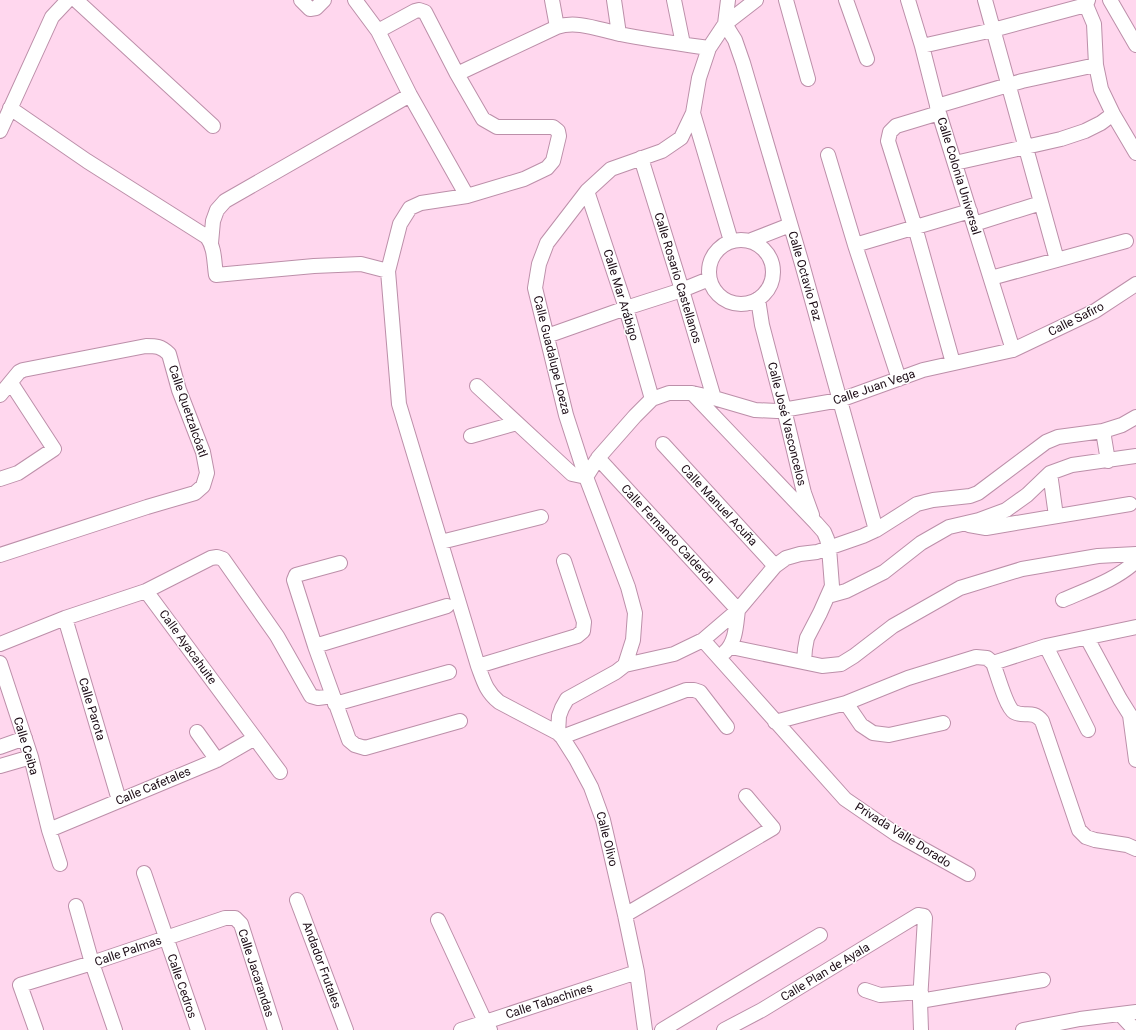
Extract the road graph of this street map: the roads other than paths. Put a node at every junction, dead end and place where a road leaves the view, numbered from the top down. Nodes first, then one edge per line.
1 (68, 0) edge
2 (76, 0) edge
3 (301, 0) edge
4 (355, 0) edge
5 (552, 0) edge
6 (614, 0) edge
7 (674, 0) edge
8 (728, 0) edge
9 (756, 0) edge
10 (786, 0) edge
11 (846, 0) edge
12 (908, 0) edge
13 (985, 0) edge
14 (1110, 0) edge
15 (1087, 2) edge
16 (318, 4) edge
17 (725, 24) junction
18 (556, 27) junction
19 (993, 30) junction
20 (378, 32) junction
21 (620, 34) junction
22 (683, 44) junction
23 (1136, 45) edge
24 (922, 46) junction
25 (709, 48) junction
26 (867, 59) dead end
27 (1096, 65) junction
28 (457, 74) junction
29 (808, 79) dead end
30 (1009, 85) junction
31 (410, 95) junction
32 (10, 108) junction
33 (938, 109) junction
34 (694, 113) junction
35 (1113, 114) junction
36 (213, 126) dead end
37 (0, 131) edge
38 (1026, 147) junction
39 (1136, 153) edge
40 (828, 155) dead end
41 (642, 158) junction
42 (954, 163) junction
43 (587, 191) junction
44 (467, 196) junction
45 (1042, 203) junction
46 (972, 218) junction
47 (790, 225) junction
48 (915, 227) junction
49 (731, 241) junction
50 (749, 241) junction
51 (1126, 241) dead end
52 (211, 243) junction
53 (855, 245) junction
54 (1057, 260) junction
55 (388, 271) junction
56 (990, 278) junction
57 (709, 279) junction
58 (1136, 284) edge
59 (682, 290) junction
60 (758, 299) junction
61 (744, 304) junction
62 (626, 308) junction
63 (762, 325) junction
64 (547, 336) junction
65 (1014, 350) junction
66 (953, 363) junction
67 (899, 379) junction
68 (11, 383) junction
69 (477, 386) dead end
70 (692, 394) junction
71 (0, 395) edge
72 (714, 398) junction
73 (652, 399) junction
74 (840, 400) junction
75 (784, 409) junction
76 (1136, 417) edge
77 (517, 423) junction
78 (1104, 431) junction
79 (471, 436) dead end
80 (663, 444) dead end
81 (1136, 456) edge
82 (598, 458) junction
83 (1108, 461) junction
84 (1050, 473) junction
85 (586, 477) junction
86 (0, 479) edge
87 (1130, 504) dead end
88 (1056, 516) junction
89 (541, 517) dead end
90 (816, 523) junction
91 (962, 524) junction
92 (876, 530) junction
93 (441, 542) junction
94 (829, 548) junction
95 (1136, 554) edge
96 (0, 556) edge
97 (564, 561) dead end
98 (1136, 561) edge
99 (340, 563) dead end
100 (775, 566) junction
101 (146, 591) junction
102 (828, 596) junction
103 (1063, 600) dead end
104 (447, 606) dead end
105 (738, 610) junction
106 (65, 618) junction
107 (1136, 627) edge
108 (1087, 638) junction
109 (703, 640) junction
110 (0, 644) edge
111 (315, 646) junction
112 (1046, 646) junction
113 (731, 647) junction
114 (718, 658) junction
115 (804, 662) junction
116 (0, 663) edge
117 (993, 663) junction
118 (625, 665) junction
119 (478, 666) junction
120 (449, 672) dead end
121 (334, 700) junction
122 (846, 703) junction
123 (1133, 718) edge
124 (460, 721) dead end
125 (775, 722) junction
126 (943, 723) dead end
127 (727, 727) dead end
128 (1088, 730) dead end
129 (198, 732) dead end
130 (560, 735) junction
131 (25, 738) junction
132 (255, 738) junction
133 (0, 747) edge
134 (31, 757) junction
135 (216, 760) junction
136 (1136, 760) edge
137 (0, 766) edge
138 (280, 772) dead end
139 (746, 796) dead end
140 (119, 800) junction
141 (49, 830) junction
142 (1136, 849) edge
143 (60, 864) dead end
144 (144, 873) dead end
145 (968, 874) dead end
146 (297, 900) dead end
147 (76, 906) dead end
148 (625, 916) junction
149 (235, 918) joint
150 (438, 920) dead end
151 (820, 935) dead end
152 (166, 938) junction
153 (92, 963) junction
154 (636, 972) junction
155 (1043, 980) dead end
156 (864, 990) dead end
157 (921, 997) junction
158 (1136, 1012) edge
159 (1120, 1014) junction
160 (1081, 1025) edge
161 (488, 1026) edge
162 (36, 1030) edge
163 (116, 1030) edge
164 (198, 1030) edge
165 (275, 1030) edge
166 (346, 1030) edge
167 (461, 1030) edge
168 (645, 1030) edge
169 (662, 1030) edge
170 (724, 1030) edge
171 (921, 1030) edge
172 (1023, 1030) edge
173 (1135, 1030) edge

1 - 32 street
2 - 36 street
3 - 16 street
4 - 20 street
5 - 18 street
6 - 21 street
7 - 22 street
8 - 17 street
9 - 17 street
10 - 29 street
11 - 26 street
12 - 24 street, Calle Colonia Universal
13 - 19 street
14 - 23 street
15 - 19 street
15 - 27 street
17 - 25 street, Calle Guadalupe Loeza
17 - 47 street, Calle Octavio Paz
18 - 21 street
18 - 28 street
19 - 24 street
19 - 30 street
20 - 28 street
20 - 31 street
21 - 22 street
22 - 25 street
24 - 33 street, Calle Colonia Universal
25 - 34 street, Calle Guadalupe Loeza
27 - 30 street
27 - 35 street
28 - 44 street
30 - 33 street
30 - 38 street
31 - 44 street
31 - 52 street
32 - 37 street
32 - 52 street
33 - 42 street, Calle Colonia Universal
33 - 48 street
34 - 41 street, Calle Guadalupe Loeza
34 - 49 street
35 - 38 street
35 - 39 street
38 - 42 street
38 - 45 street
40 - 53 street
41 - 43 street, Calle Guadalupe Loeza
41 - 59 street, Calle Rosario Castellanos
42 - 46 street, Calle Colonia Universal
43 - 62 street, Calle Mar Arábigo
43 - 64 street, Calle Guadalupe Loeza
44 - 55 street
45 - 46 street
45 - 54 street
46 - 48 street
46 - 56 street, Calle Colonia Universal
47 - 50 street
47 - 74 street, Calle Octavio Paz
48 - 53 street
48 - 66 street
49 - 50 street
49 - 57 street
50 - 60 street
51 - 54 street
52 - 55 street
53 - 67 street
54 - 56 street
55 - 93 street
56 - 65 street, Calle Colonia Universal
57 - 59 street
57 - 61 street
58 - 65 street, Calle Safiro
59 - 62 street
59 - 72 street, Calle Rosario Castellanos
60 - 61 street
60 - 63 street, Calle José Vasconcelos
61 - 63 street, Calle José Vasconcelos
62 - 64 street
62 - 73 street, Calle Mar Arábigo
63 - 75 street, Calle José Vasconcelos
64 - 85 street, Calle Guadalupe Loeza
65 - 66 street, Calle Juan Vega
66 - 67 street, Calle Juan Vega
67 - 74 street, Calle Juan Vega
68 - 71 street, Calle Quetzalcóatl
68 - 86 street
68 - 96 street, Calle Quetzalcóatl
69 - 77 street
70 - 72 street, Calle Juan Vega
70 - 73 street, Calle Juan Vega
70 - 90 street
72 - 75 street, Calle Juan Vega
73 - 82 street, Calle Juan Vega
74 - 75 street, Calle Juan Vega
74 - 92 street, Calle Octavio Paz
75 - 90 street, Calle José Vasconcelos
76 - 78 street
77 - 79 street
77 - 85 street
78 - 83 street
78 - 92 street
80 - 100 street, Calle Manuel Acuña
81 - 83 street
82 - 85 street, Calle Juan Vega
82 - 105 street, Calle Fernando Calderón
83 - 84 street
84 - 88 street
84 - 91 street
85 - 118 street
87 - 88 street
88 - 91 street
89 - 93 street
90 - 94 street
91 - 102 street
92 - 94 street
93 - 119 street
94 - 100 street
94 - 102 street
95 - 115 street
97 - 119 street
98 - 103 street
99 - 111 street
100 - 105 street
101 - 106 street
101 - 121 street
101 - 132 street, Calle Ayacahuite
102 - 115 street
104 - 111 street
105 - 109 street
105 - 113 street
106 - 110 street
106 - 140 street, Calle Parota
107 - 108 street
108 - 112 street
108 - 123 street
109 - 114 street, Privada Valle Dorado
109 - 118 street
111 - 121 street
112 - 117 street
112 - 128 street
113 - 114 street
113 - 115 street
114 - 125 street, Privada Valle Dorado
116 - 131 street, Calle Ceiba
117 - 122 street
117 - 142 street
118 - 130 street
119 - 130 street
120 - 121 street
121 - 124 street
122 - 125 street
122 - 126 street
123 - 136 street
125 - 145 street, Privada Valle Dorado
127 - 130 street
129 - 135 street
130 - 148 street, Calle Olivo
131 - 133 street
131 - 134 street, Calle Ceiba
132 - 135 street, Calle Cafetales
132 - 138 street, Calle Ayacahuite
134 - 137 street
134 - 141 street, Calle Ceiba
135 - 140 street, Calle Cafetales
139 - 148 street
140 - 141 street, Calle Cafetales
141 - 143 street, Calle Ceiba
144 - 152 street, Calle Cedros
146 - 166 street, Andador Frutales
147 - 153 street
148 - 154 street, Calle Olivo
149 - 152 street, Calle Palmas
149 - 165 street, Calle Jacarandas
150 - 161 street
151 - 169 street
152 - 153 street, Calle Palmas
152 - 164 street, Calle Cedros
153 - 162 street, Calle Palmas
153 - 163 street
154 - 161 street, Calle Tabachines
154 - 168 street, Calle Olivo
155 - 157 street
156 - 157 street
157 - 170 street, Calle Plan de Ayala
157 - 171 street
158 - 159 street
159 - 160 street
159 - 173 street
160 - 172 street
161 - 167 street, Calle Tabachines

